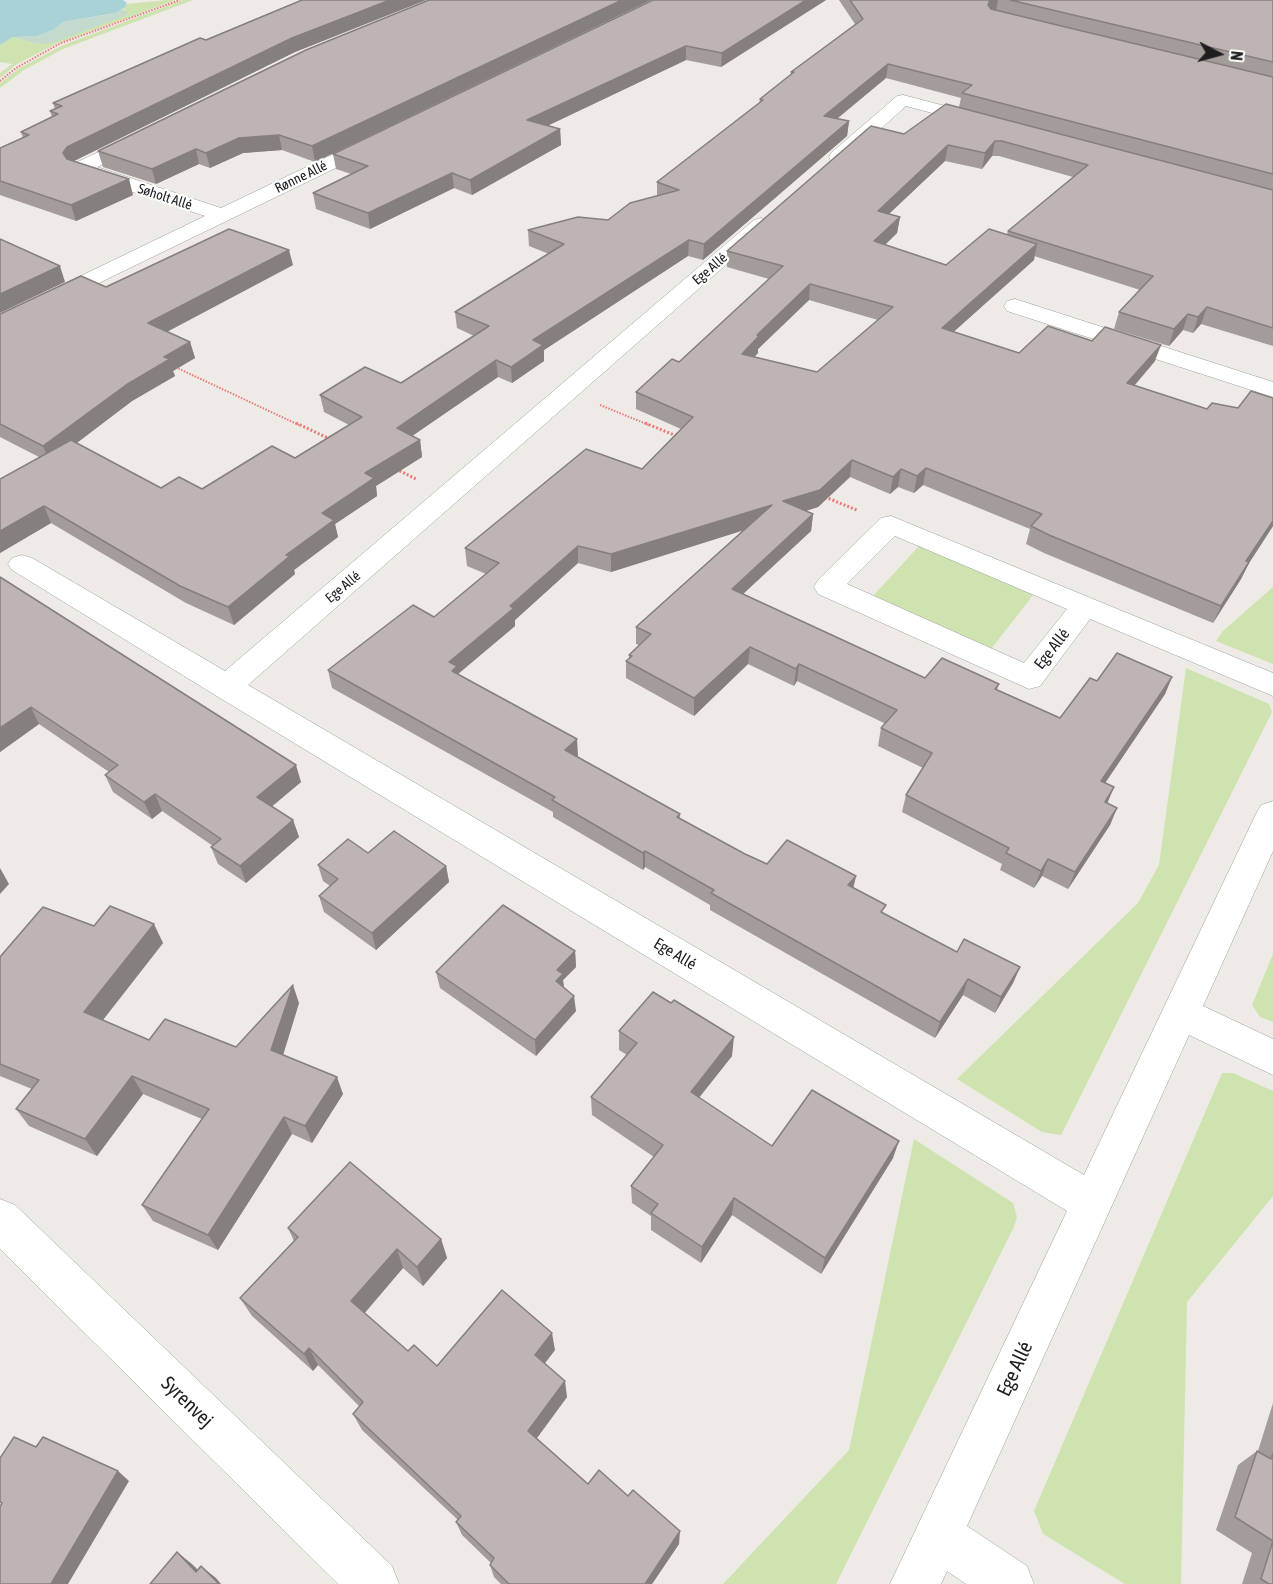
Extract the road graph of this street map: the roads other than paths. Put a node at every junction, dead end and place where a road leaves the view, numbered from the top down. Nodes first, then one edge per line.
1 (1007, 128) edge
2 (154, 132) edge
3 (391, 133) edge
4 (822, 171) edge
5 (777, 210) edge
6 (221, 215) junction
7 (1015, 306) dead end
8 (0, 324) edge
9 (1273, 390) edge
10 (22, 564) dead end
11 (1085, 606) junction
12 (1273, 685) edge
13 (226, 687) junction
14 (1273, 814) edge
15 (1181, 1013) junction
16 (1273, 1058) edge
17 (1092, 1203) junction
18 (0, 1220) edge
19 (938, 1535) junction
20 (374, 1584) edge
21 (915, 1584) edge
22 (1009, 1584) edge

1 - 4 street
2 - 6 street, Søholt Allé
3 - 6 street, Rønne Allé
5 - 13 street, Ege Allé
6 - 8 street, Rønne Allé
7 - 9 street
10 - 13 street, Ege Allé
11 - 11 street, Ege Allé
11 - 12 street
13 - 17 street, Ege Allé
14 - 15 street, Ege Allé
15 - 16 street
15 - 17 street, Ege Allé
17 - 19 street, Ege Allé
18 - 20 street, Syrenvej
19 - 21 street, Ege Allé
19 - 22 street

